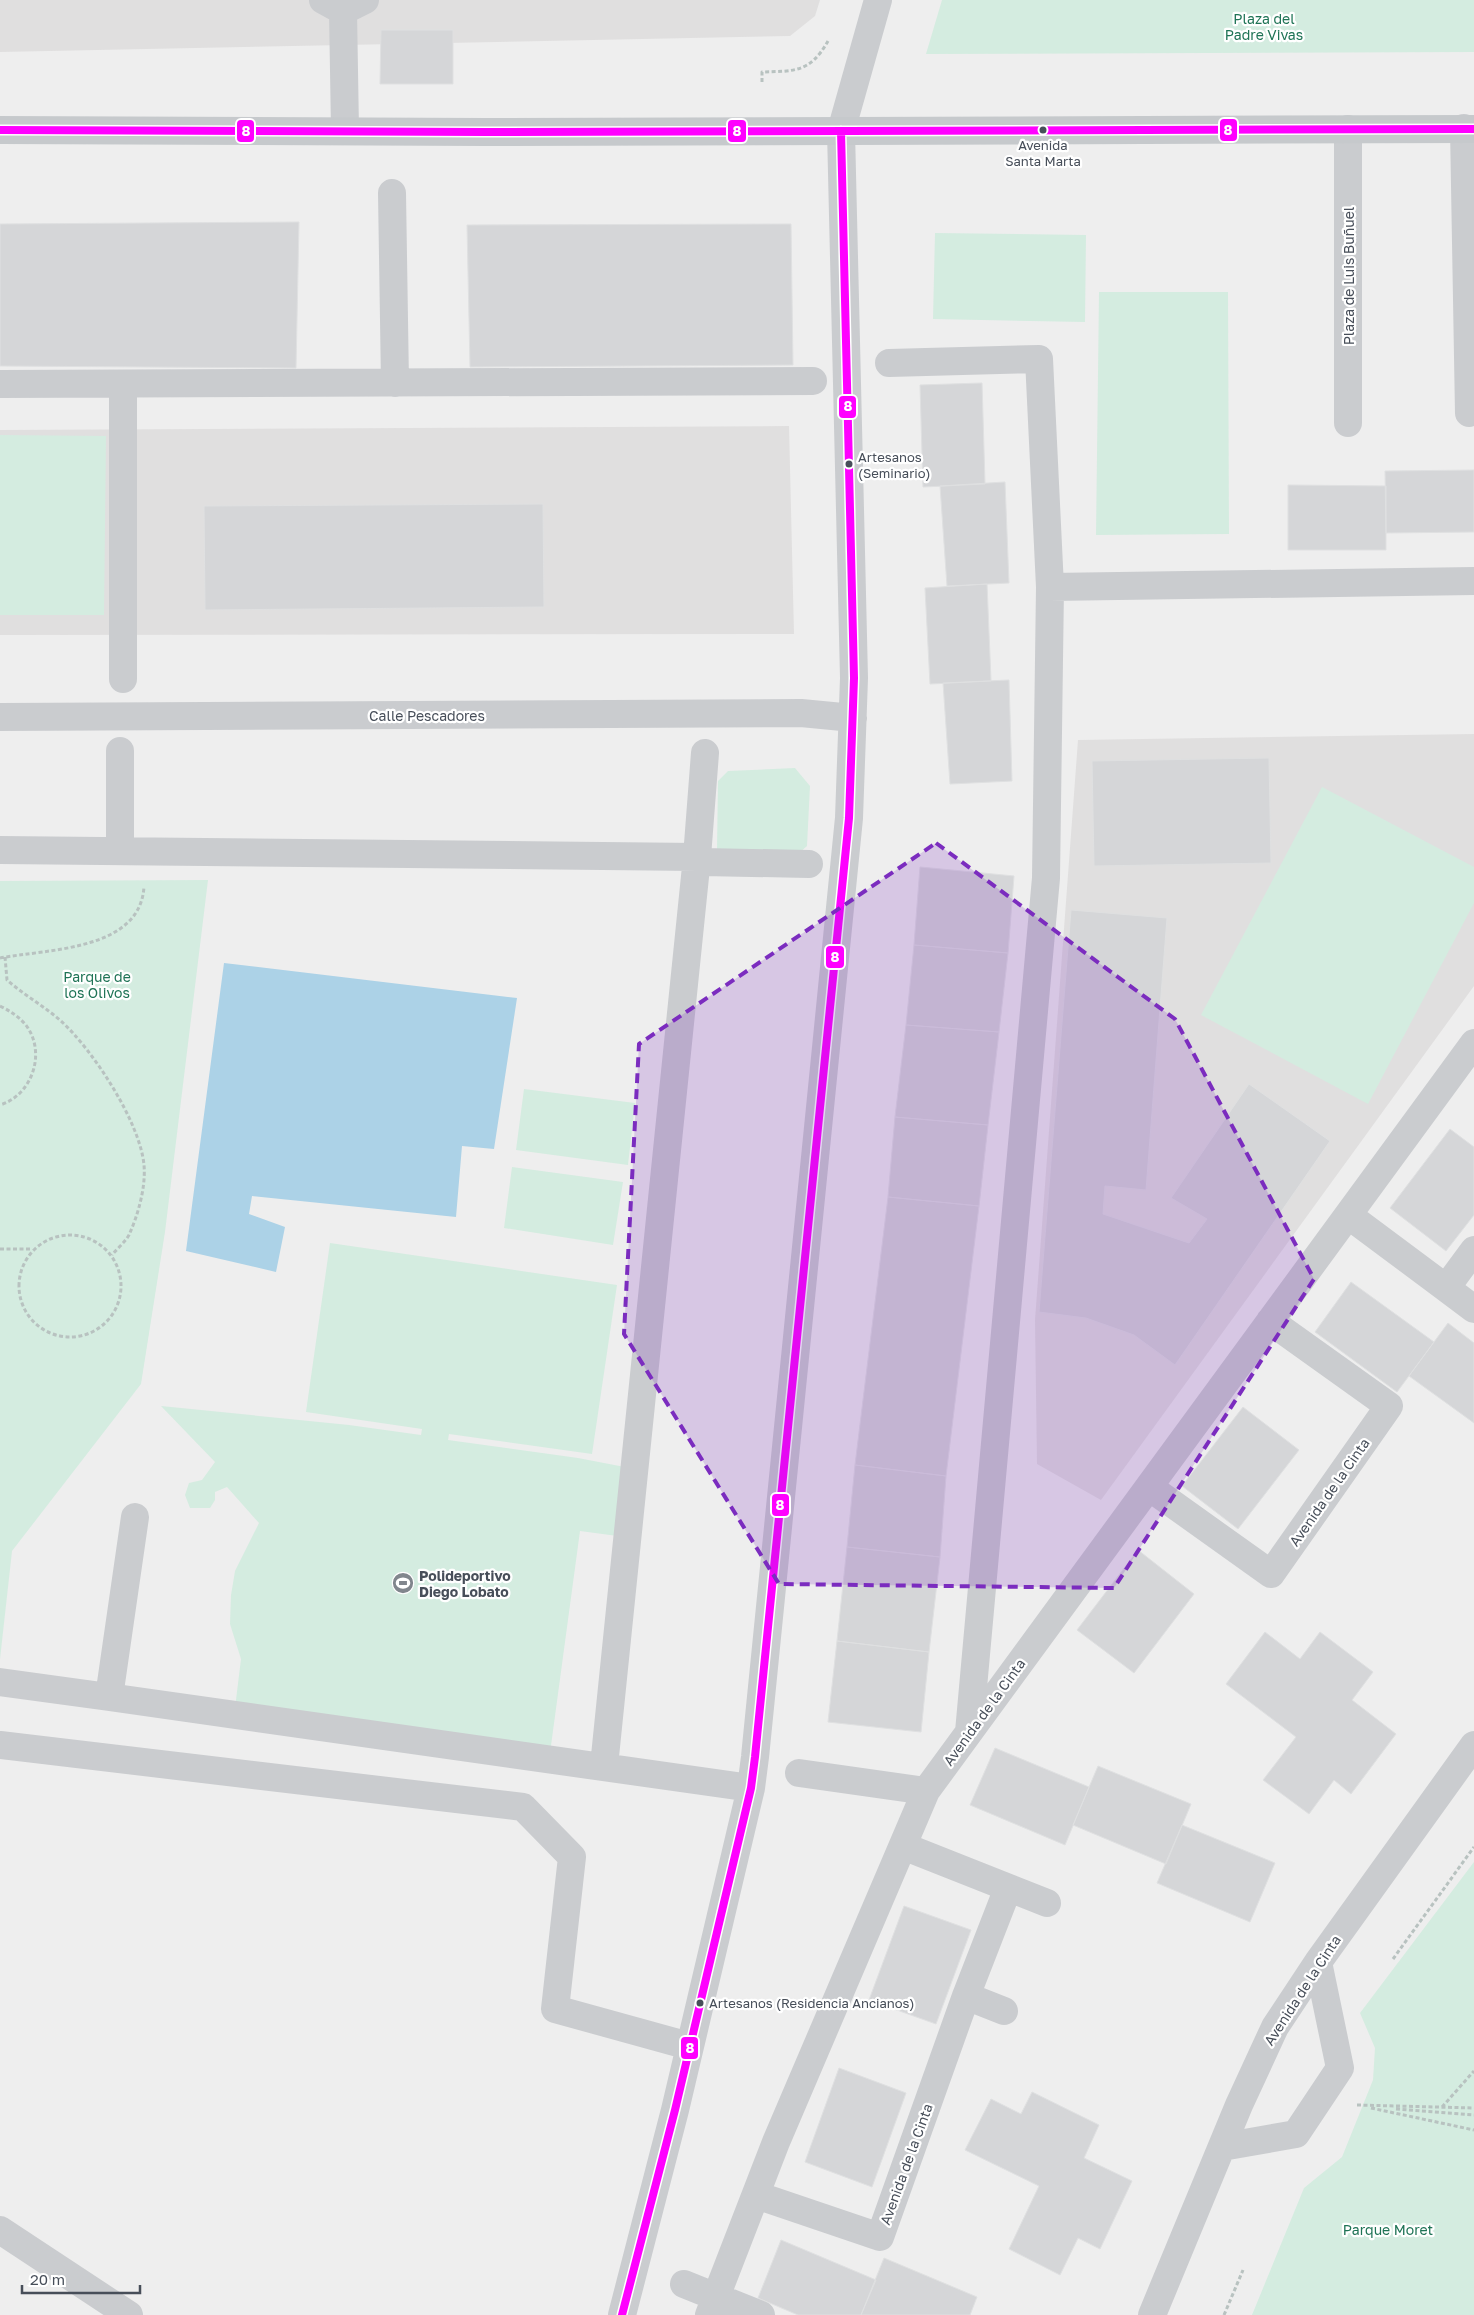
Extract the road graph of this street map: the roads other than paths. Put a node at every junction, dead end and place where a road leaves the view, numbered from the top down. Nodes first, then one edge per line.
1 (878, 0) edge
2 (344, 4) edge
3 (1469, 128) edge
4 (1348, 129) junction
5 (0, 130) edge
6 (345, 130) junction
7 (841, 130) junction
8 (392, 193) dead end
9 (890, 363) dead end
10 (813, 380) dead end
11 (395, 383) junction
12 (0, 384) edge
13 (122, 384) junction
14 (1469, 413) dead end
15 (1348, 422) dead end
16 (1474, 581) edge
17 (1050, 587) junction
18 (123, 679) dead end
19 (0, 717) edge
20 (853, 718) junction
21 (120, 751) dead end
22 (705, 753) dead end
23 (0, 850) edge
24 (133, 851) junction
25 (698, 857) junction
26 (809, 864) dead end
27 (1474, 1043) edge
28 (1348, 1215) junction
29 (1474, 1250) edge
30 (1446, 1288) junction
31 (1474, 1309) edge
32 (1270, 1321) junction
33 (1149, 1487) junction
34 (135, 1516) dead end
35 (0, 1682) edge
36 (109, 1697) junction
37 (969, 1732) junction
38 (0, 1745) edge
39 (1474, 1745) edge
40 (604, 1766) junction
41 (798, 1773) dead end
42 (751, 1788) junction
43 (926, 1791) junction
44 (903, 1846) junction
45 (1008, 1888) junction
46 (1047, 1903) dead end
47 (1318, 1962) junction
48 (966, 1996) junction
49 (1004, 2011) dead end
50 (689, 2046) junction
51 (1222, 2146) junction
52 (756, 2195) junction
53 (0, 2230) edge
54 (684, 2284) dead end
55 (713, 2306) edge
56 (128, 2315) edge
57 (622, 2315) edge
58 (761, 2315) edge
59 (1152, 2315) edge

1 - 7 street
2 - 6 street
3 - 4 main road
3 - 14 street
4 - 7 main road
4 - 15 street, Plaza de Luis Buñuel
5 - 6 main road
6 - 7 main road
7 - 20 street
8 - 11 street
9 - 17 street
10 - 11 street
11 - 13 street
12 - 13 street
13 - 18 street
16 - 17 street
17 - 37 street
19 - 20 street, Calle Pescadores
20 - 42 street
21 - 24 street
22 - 25 street
23 - 24 street
24 - 25 street
25 - 26 street
25 - 40 street
27 - 28 street, Avenida de la Cinta
28 - 30 street
28 - 32 street, Avenida de la Cinta
29 - 30 street
30 - 31 street
32 - 33 street, Avenida de la Cinta
32 - 33 street, Avenida de la Cinta
33 - 37 street, Avenida de la Cinta
34 - 36 street
35 - 36 street
36 - 40 street
37 - 43 street, Avenida de la Cinta
38 - 50 street
39 - 47 street, Avenida de la Cinta
40 - 42 street
41 - 43 street
42 - 50 street
43 - 44 street, Avenida de la Cinta
44 - 45 street
44 - 52 street, Avenida de la Cinta
45 - 46 street
45 - 48 street, Avenida de la Cinta
47 - 51 street, Avenida de la Cinta
47 - 51 street
48 - 49 street
48 - 52 street, Avenida de la Cinta
50 - 57 street
51 - 59 street, Avenida de la Cinta
52 - 55 street, Avenida de la Cinta
53 - 56 street
54 - 55 street
55 - 58 street

